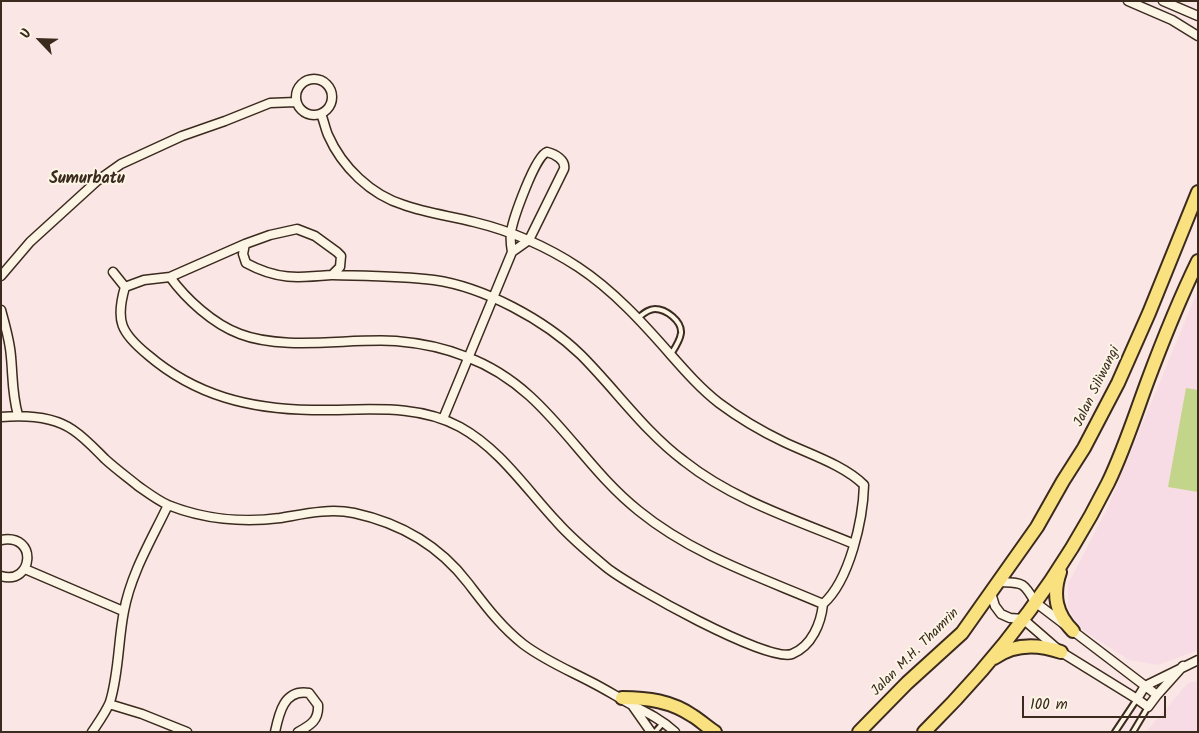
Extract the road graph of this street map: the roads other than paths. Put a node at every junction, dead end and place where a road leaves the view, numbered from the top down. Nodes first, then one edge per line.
1 (1128, 1) edge
2 (1163, 1) edge
3 (1190, 12) junction
4 (1198, 16) edge
5 (1183, 27) junction
6 (1198, 36) edge
7 (296, 102) junction
8 (321, 114) junction
9 (1198, 192) edge
10 (511, 232) junction
11 (528, 240) junction
12 (245, 244) junction
13 (512, 252) junction
14 (1198, 261) edge
15 (113, 272) dead end
16 (1, 276) edge
17 (332, 276) junction
18 (170, 277) junction
19 (125, 287) junction
20 (492, 298) junction
21 (1, 310) edge
22 (638, 318) junction
23 (671, 355) junction
24 (468, 357) junction
25 (18, 416) junction
26 (1, 417) edge
27 (444, 418) junction
28 (168, 505) junction
29 (1, 540) edge
30 (854, 544) junction
31 (1063, 563) junction
32 (25, 569) junction
33 (1, 576) edge
34 (1000, 582) junction
35 (991, 593) junction
36 (1035, 602) junction
37 (823, 604) junction
38 (123, 611) junction
39 (1022, 619) junction
40 (1073, 631) junction
41 (1060, 652) junction
42 (1198, 660) edge
43 (1183, 666) junction
44 (984, 667) junction
45 (1145, 686) junction
46 (1157, 694) junction
47 (1137, 699) junction
48 (627, 701) junction
49 (109, 704) junction
50 (1148, 707) junction
51 (664, 722) junction
52 (92, 732) edge
53 (187, 732) edge
54 (275, 732) edge
55 (298, 732) edge
56 (652, 732) edge
57 (656, 732) edge
58 (675, 732) edge
59 (715, 732) edge
60 (859, 732) edge
61 (924, 732) edge
62 (1115, 732) edge
63 (1133, 732) edge

1 - 5 street
2 - 3 street
3 - 4 street
3 - 5 street
5 - 6 street
7 - 8 street
7 - 8 street
7 - 16 street
8 - 10 street
9 - 34 main road, Jalan Siliwangi
10 - 11 street
10 - 11 street
10 - 13 street
11 - 13 street
11 - 22 street
12 - 17 street
12 - 17 street
12 - 18 street
13 - 20 street
14 - 31 main road
15 - 19 street
17 - 20 street
18 - 19 street
18 - 24 street
19 - 27 street
20 - 24 street
20 - 30 street
21 - 25 street
22 - 23 street
22 - 23 lane
23 - 30 street
24 - 27 street
24 - 37 street
25 - 26 street
25 - 28 street
27 - 37 street
28 - 38 street
28 - 48 street
29 - 32 street
30 - 37 street
31 - 36 main road
31 - 40 main road
32 - 33 street
32 - 38 street
34 - 35 main road
34 - 36 street
35 - 39 street
35 - 60 main road, Jalan M.H. Thamrin
36 - 39 main road
36 - 40 street
38 - 49 street
39 - 41 street
39 - 44 main road
40 - 45 street
41 - 44 main road
41 - 47 street
42 - 43 street
43 - 45 street
43 - 46 street
44 - 61 main road
45 - 46 street
45 - 47 street
46 - 50 street
47 - 50 street
47 - 62 lane
48 - 51 street
48 - 56 street
48 - 59 main road
49 - 52 street
49 - 53 street
50 - 63 lane
51 - 57 lane
51 - 58 street
54 - 55 street

